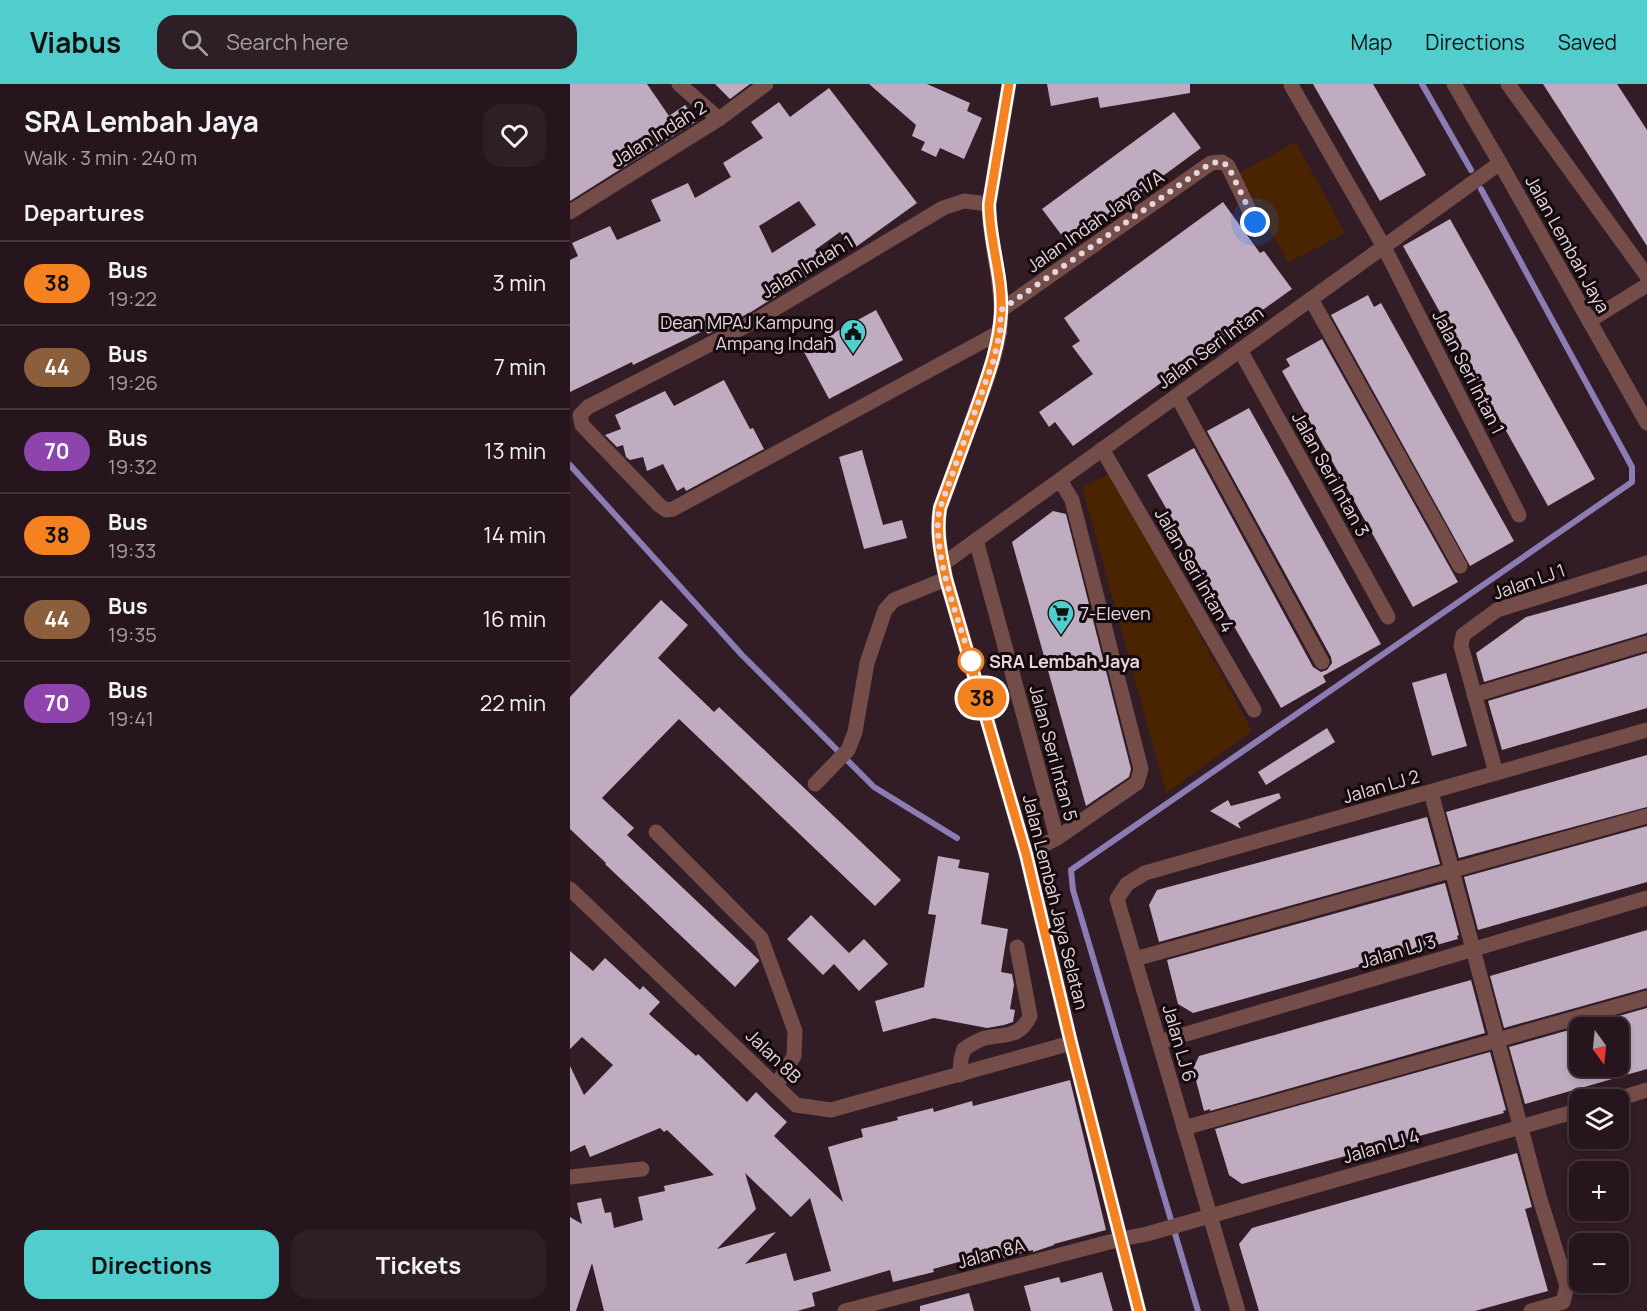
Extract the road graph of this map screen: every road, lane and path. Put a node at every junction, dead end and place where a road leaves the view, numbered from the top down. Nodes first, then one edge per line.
1 (679, 84) edge
2 (766, 84) edge
3 (1009, 84) edge
4 (1454, 84) edge
5 (1508, 84) edge
6 (1291, 86) dead end
7 (719, 119) junction
8 (1500, 163) junction
9 (989, 204) junction
10 (570, 212) edge
11 (1255, 222) dead end
12 (1384, 247) junction
13 (1647, 276) edge
14 (1647, 285) edge
15 (1311, 299) junction
16 (1001, 310) junction
17 (1589, 321) junction
18 (1000, 332) junction
19 (1240, 350) junction
20 (1177, 396) junction
21 (1647, 423) edge
22 (1102, 449) junction
23 (1060, 480) junction
24 (1519, 515) dead end
25 (976, 540) junction
26 (1647, 563) edge
27 (943, 564) junction
28 (1460, 566) dead end
29 (946, 579) junction
30 (1388, 617) dead end
31 (1647, 643) edge
32 (1322, 662) dead end
33 (1474, 695) junction
34 (1254, 710) dead end
35 (1647, 730) edge
36 (1496, 773) junction
37 (815, 784) dead end
38 (1431, 792) junction
39 (1647, 816) edge
40 (656, 832) dead end
41 (1057, 838) junction
42 (1026, 854) junction
43 (1452, 870) junction
44 (1127, 884) joint
45 (570, 889) edge
46 (1647, 898) edge
47 (1017, 947) dead end
48 (1474, 949) junction
49 (1135, 959) junction
50 (1647, 998) edge
51 (1498, 1040) junction
52 (1159, 1042) junction
53 (1071, 1043) junction
54 (960, 1075) junction
55 (776, 1086) junction
56 (1647, 1090) edge
57 (1629, 1096) edge
58 (1569, 1113) edge
59 (1522, 1126) junction
60 (1184, 1128) junction
61 (642, 1168) dead end
62 (570, 1176) edge
63 (1210, 1216) junction
64 (1148, 1234) joint
65 (1121, 1239) junction
66 (845, 1311) edge
67 (1139, 1311) edge
68 (1238, 1311) edge
69 (1531, 1311) edge

1 - 7 street
2 - 7 street, Jalan Indah 2
3 - 9 street, Jalan Lembah Jaya Selatan
4 - 8 street, Jalan Lembah Jaya
5 - 13 street
6 - 12 street, Jalan Seri Intan 1
7 - 10 street, Jalan Indah 2
8 - 12 street, Jalan Seri Intan
8 - 17 street, Jalan Lembah Jaya
9 - 16 street, Jalan Lembah Jaya Selatan
9 - 18 street, Jalan Indah 1
11 - 16 street, Jalan Indah Jaya 1/A
12 - 15 street, Jalan Seri Intan
12 - 24 street, Jalan Seri Intan 1
14 - 17 street
15 - 19 street, Jalan Seri Intan
15 - 28 street
16 - 18 street, Jalan Lembah Jaya Selatan
17 - 21 street, Jalan Lembah Jaya
18 - 27 street, Jalan Lembah Jaya Selatan
19 - 20 street, Jalan Seri Intan
19 - 30 street, Jalan Seri Intan 3
20 - 22 street, Jalan Seri Intan
20 - 32 street
22 - 23 street, Jalan Seri Intan
22 - 34 street, Jalan Seri Intan 4
23 - 25 street, Jalan Seri Intan
23 - 41 street
25 - 27 street, Jalan Seri Intan
25 - 41 street, Jalan Seri Intan 5
26 - 33 street, Jalan LJ 1
27 - 29 street, Jalan Lembah Jaya Selatan
29 - 37 street
29 - 42 street, Jalan Lembah Jaya Selatan
31 - 33 street
33 - 36 street, Jalan LJ 1
35 - 36 street, Jalan LJ 2
36 - 38 street, Jalan LJ 2
38 - 43 street
38 - 44 street, Jalan LJ 2
39 - 43 street
40 - 55 street
41 - 42 street, Jalan Seri Intan 5
42 - 53 street, Jalan Lembah Jaya Selatan
43 - 48 street
43 - 49 street
44 - 49 street, Jalan LJ 6
45 - 55 street, Jalan 8B
46 - 48 street, Jalan LJ 3
47 - 54 street
48 - 51 street
48 - 52 street, Jalan LJ 3
49 - 52 street, Jalan LJ 6
50 - 51 street
51 - 59 street
51 - 60 street
52 - 60 street, Jalan LJ 6
53 - 54 street, Jalan 8B
53 - 65 street, Jalan Lembah Jaya Selatan
54 - 55 street, Jalan 8B
56 - 57 street
58 - 59 street, Jalan LJ 4
59 - 63 street, Jalan LJ 4
59 - 69 street
60 - 63 street, Jalan LJ 6
61 - 62 street
63 - 64 street, Jalan LJ 4
63 - 68 street, Jalan LJ 6
64 - 65 street, Jalan 8A
65 - 66 street, Jalan 8A
65 - 67 street, Jalan Lembah Jaya Selatan

